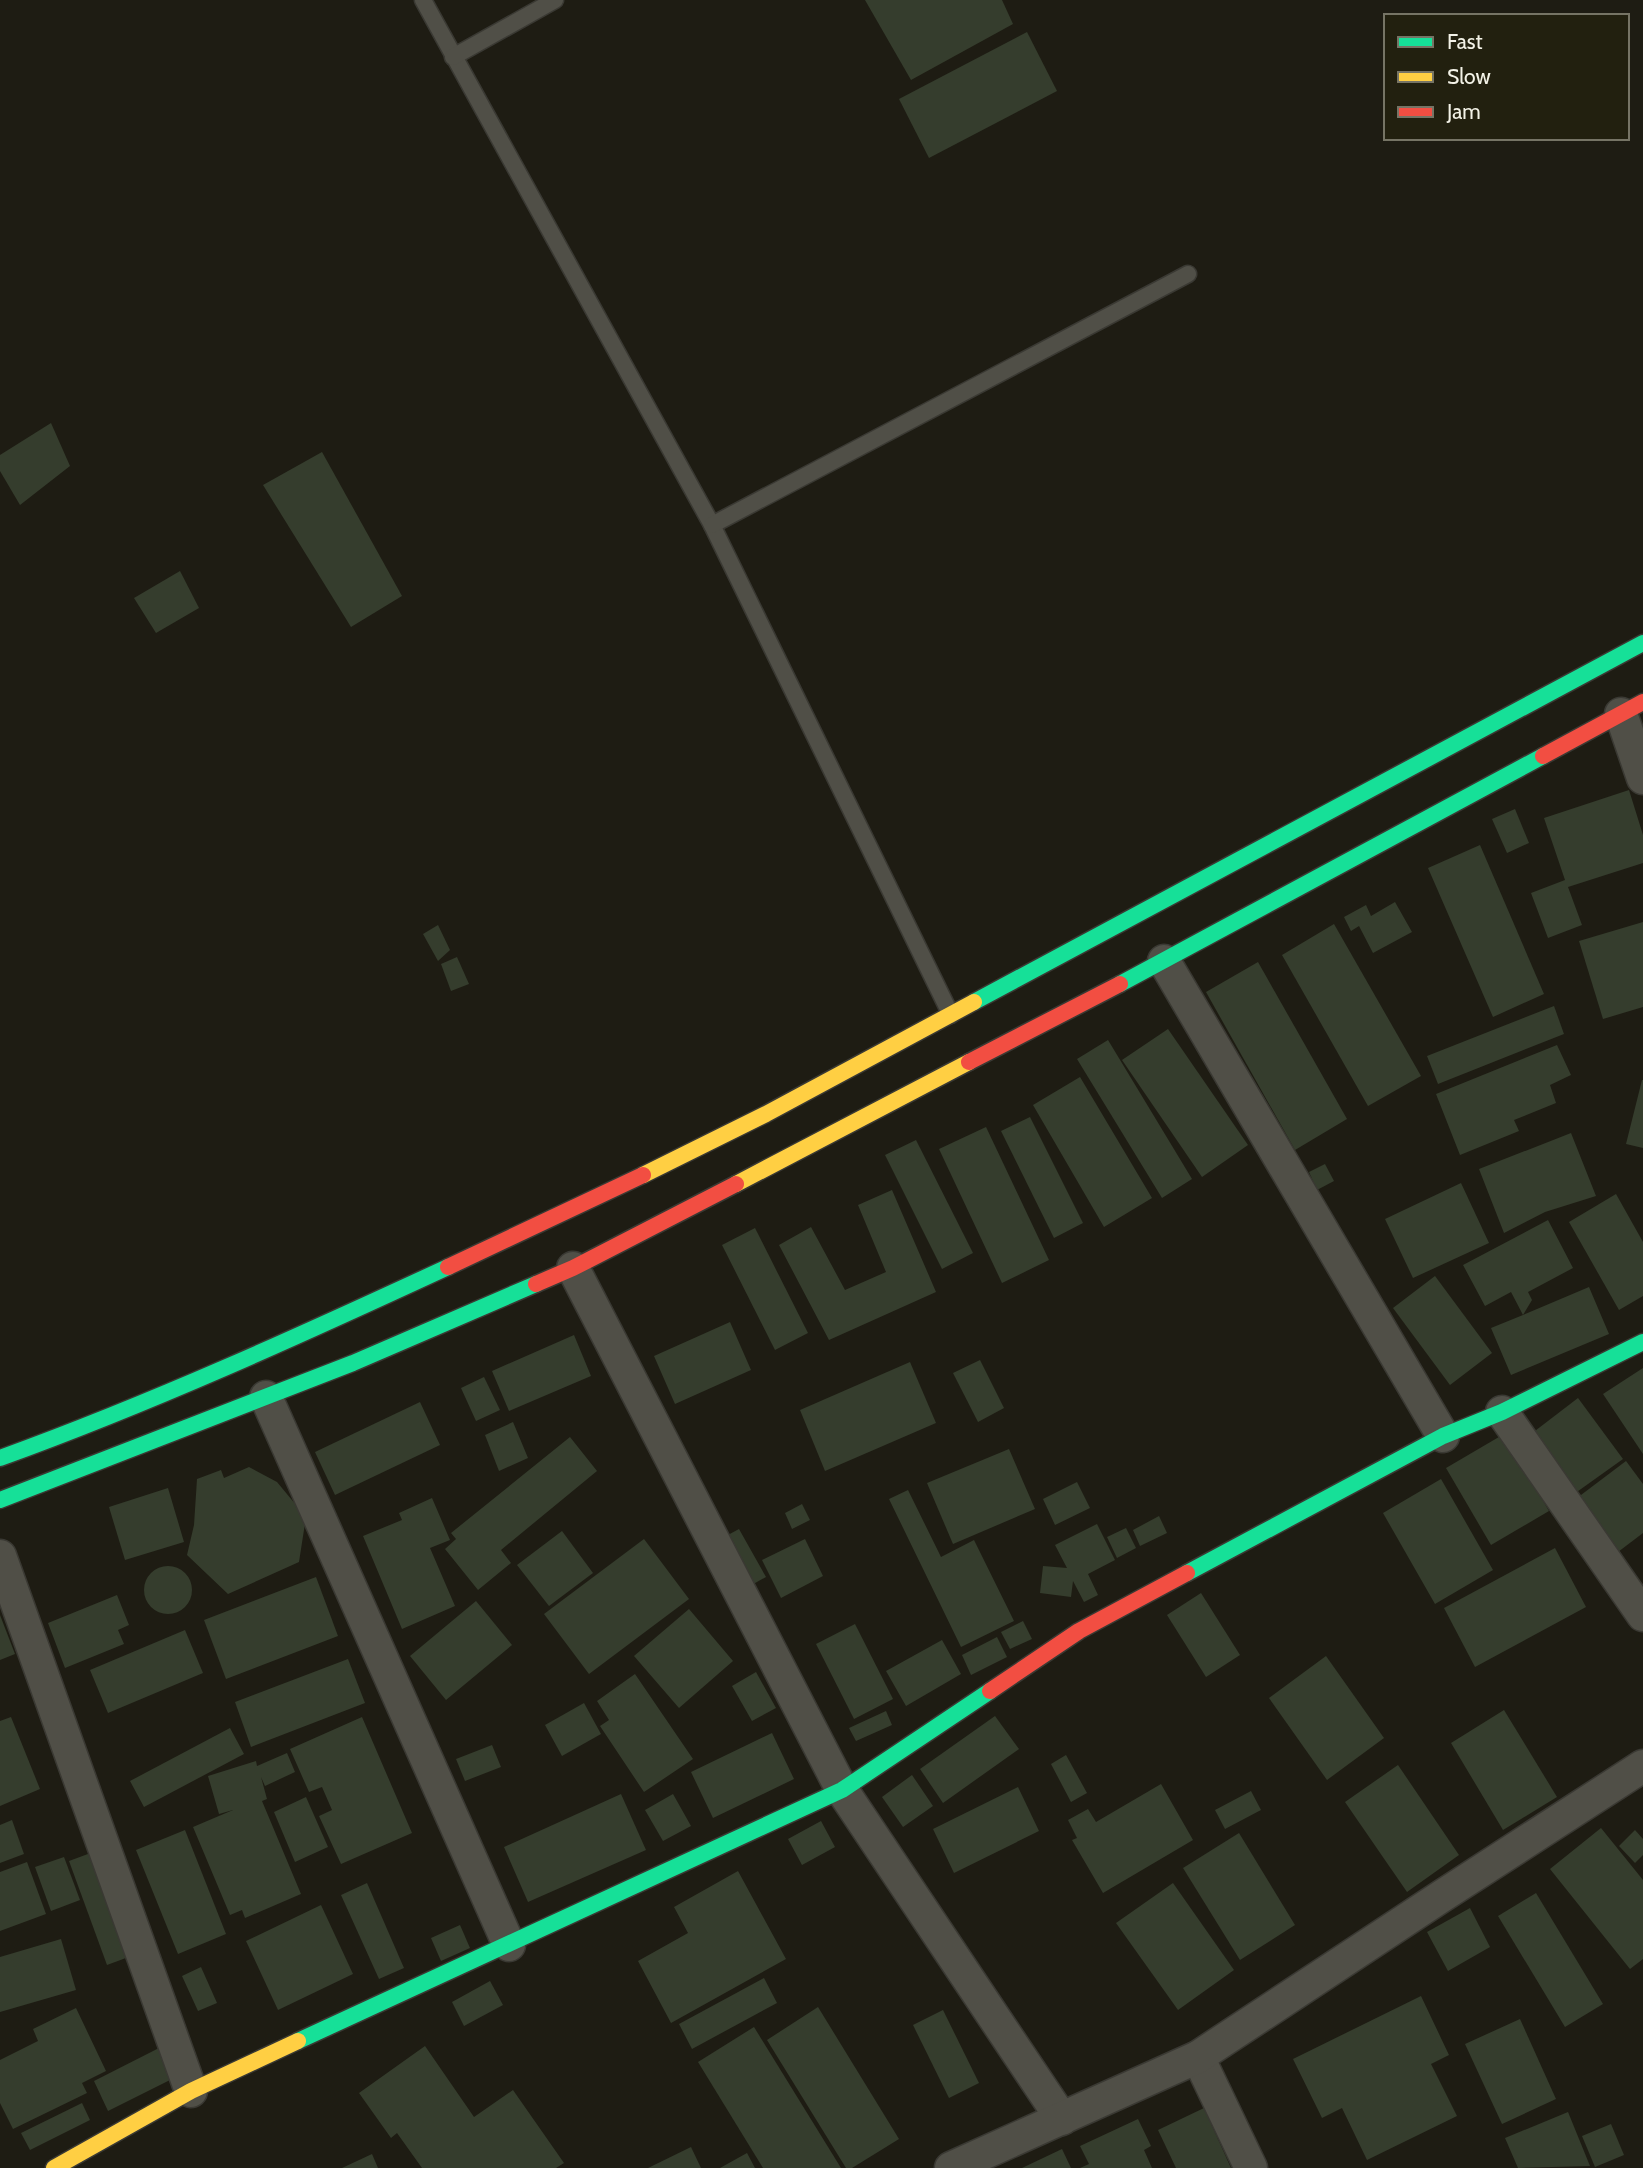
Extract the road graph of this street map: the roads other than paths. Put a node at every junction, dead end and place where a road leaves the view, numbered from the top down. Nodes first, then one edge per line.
1 (424, 0) edge
2 (555, 0) edge
3 (453, 57) junction
4 (1188, 274) dead end
5 (712, 525) junction
6 (1643, 643) edge
7 (1632, 708) edge
8 (1643, 778) edge
9 (1164, 961) junction
10 (951, 1015) junction
11 (573, 1268) junction
12 (1643, 1342) edge
13 (266, 1397) junction
14 (1502, 1412) junction
15 (1443, 1436) junction
16 (0, 1458) edge
17 (0, 1500) edge
18 (0, 1556) edge
19 (1643, 1615) edge
20 (1643, 1766) edge
21 (842, 1790) junction
22 (509, 1945) junction
23 (1198, 2057) junction
24 (191, 2091) junction
25 (1062, 2119) junction
26 (57, 2168) edge
27 (951, 2168) edge
28 (1251, 2168) edge

1 - 3 lane
2 - 3 lane
3 - 5 lane
4 - 5 lane
5 - 10 lane
6 - 10 main road
7 - 8 street
7 - 9 main road
9 - 11 main road
9 - 15 street
10 - 16 main road
11 - 13 main road
11 - 21 street
12 - 14 main road
13 - 17 main road
13 - 22 street
14 - 15 main road
14 - 19 street
15 - 21 main road
18 - 24 street
20 - 23 street
21 - 22 main road
21 - 25 street
22 - 24 main road
23 - 25 street
23 - 28 street
24 - 26 main road
25 - 27 street

